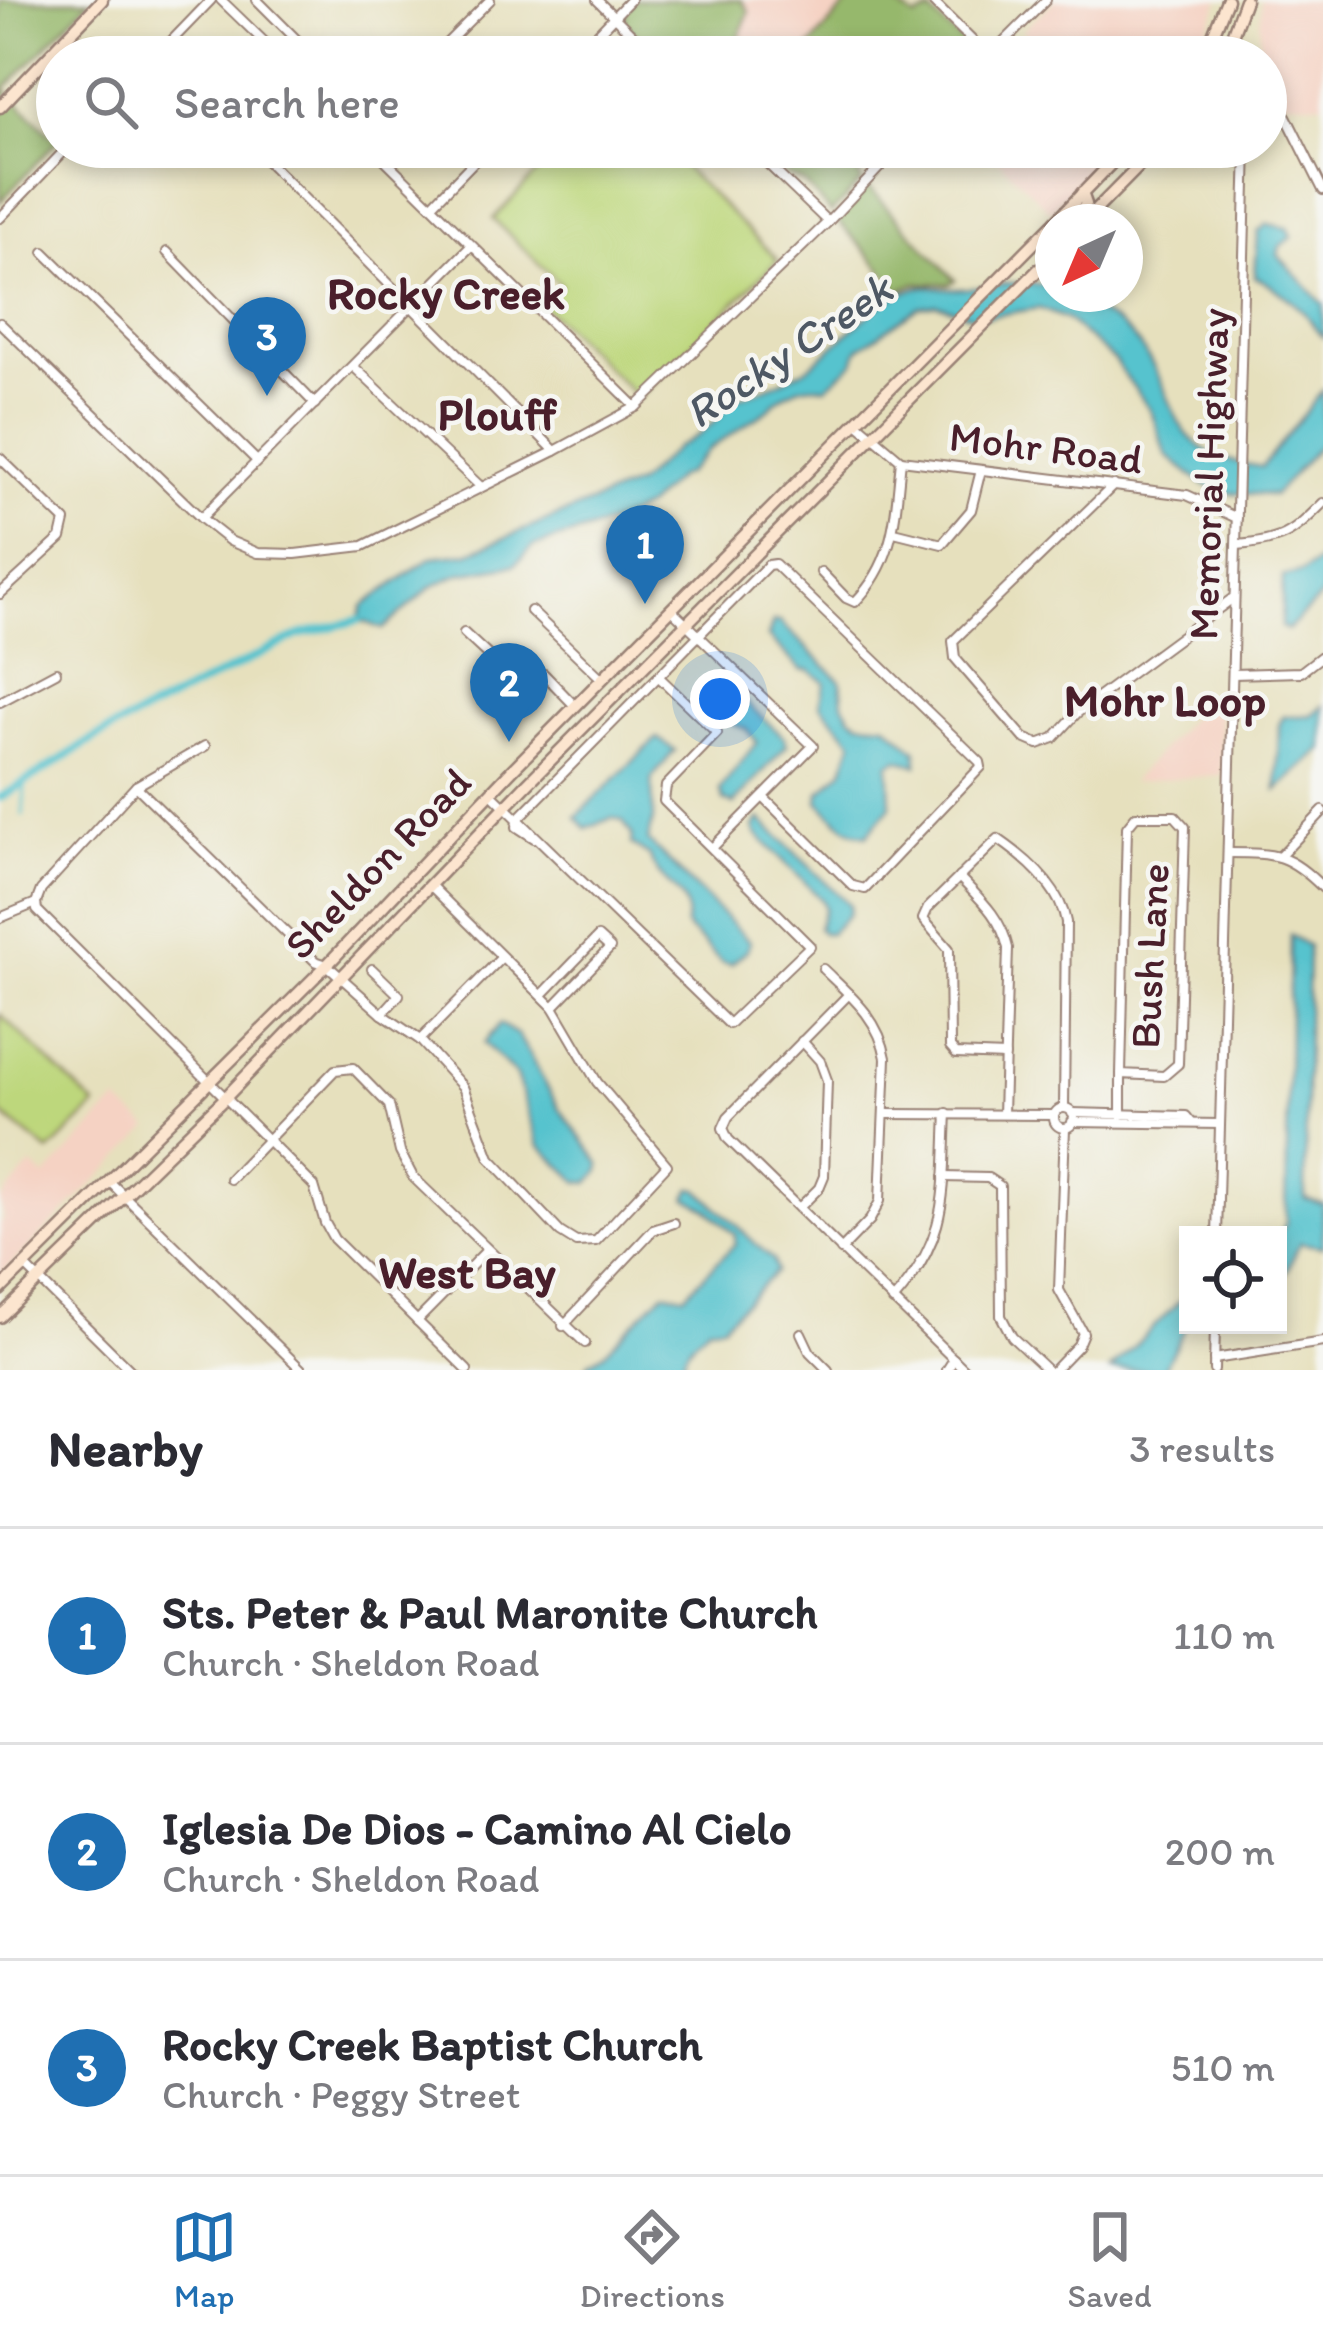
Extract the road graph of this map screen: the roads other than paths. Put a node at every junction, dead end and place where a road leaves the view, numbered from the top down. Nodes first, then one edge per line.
1 (102, 0) edge
2 (211, 0) edge
3 (221, 0) edge
4 (257, 0) edge
5 (490, 0) edge
6 (597, 0) edge
7 (630, 0) edge
8 (931, 0) edge
9 (1046, 0) edge
10 (1227, 0) edge
11 (1245, 0) edge
12 (614, 18) junction
13 (68, 36) edge
14 (178, 36) edge
15 (258, 36) edge
16 (293, 36) edge
17 (454, 36) edge
18 (596, 36) edge
19 (633, 36) edge
20 (968, 36) edge
21 (1010, 36) edge
22 (1212, 36) edge
23 (1233, 36) edge
24 (36, 69) edge
25 (0, 107) edge
26 (1287, 118) edge
27 (48, 168) edge
28 (274, 168) edge
29 (394, 168) edge
30 (468, 168) edge
31 (772, 168) edge
32 (879, 168) edge
33 (1107, 168) edge
34 (1137, 168) edge
35 (1246, 168) edge
36 (1323, 190) edge
37 (1082, 194) junction
38 (1072, 204) edge
39 (1086, 204) edge
40 (1102, 204) edge
41 (432, 205) junction
42 (0, 218) edge
43 (828, 222) junction
44 (1035, 243) edge
45 (470, 247) junction
46 (167, 252) dead end
47 (44, 253) dead end
48 (1035, 272) edge
49 (411, 307) junction
50 (0, 322) edge
51 (352, 366) junction
52 (315, 404) junction
53 (636, 407) junction
54 (856, 422) junction
55 (872, 436) junction
56 (555, 451) junction
57 (0, 458) edge
58 (256, 460) junction
59 (901, 460) junction
60 (981, 470) junction
61 (1114, 485) junction
62 (480, 486) junction
63 (1323, 503) edge
64 (201, 518) junction
65 (1237, 518) junction
66 (893, 532) junction
67 (1237, 545) junction
68 (821, 572) dead end
69 (0, 594) edge
70 (1234, 597) junction
71 (531, 610) dead end
72 (672, 610) junction
73 (687, 624) junction
74 (464, 633) dead end
75 (699, 635) junction
76 (1323, 655) edge
77 (56, 672) dead end
78 (1233, 674) junction
79 (658, 677) junction
80 (602, 679) junction
81 (0, 702) edge
82 (575, 706) junction
83 (206, 746) dead end
84 (136, 786) junction
85 (490, 792) junction
86 (763, 797) junction
87 (505, 807) junction
88 (1323, 811) edge
89 (518, 819) junction
90 (713, 847) junction
91 (1228, 853) junction
92 (1281, 855) junction
93 (959, 877) junction
94 (430, 885) junction
95 (1323, 888) edge
96 (36, 903) junction
97 (0, 918) edge
98 (502, 957) junction
99 (327, 965) junction
100 (372, 968) dead end
101 (823, 969) dead end
102 (340, 978) junction
103 (849, 994) junction
104 (542, 995) junction
105 (553, 1007) junction
106 (382, 1014) junction
107 (420, 1040) junction
108 (802, 1041) junction
109 (1005, 1056) junction
110 (1121, 1074) junction
111 (210, 1080) junction
112 (225, 1098) junction
113 (947, 1113) junction
114 (884, 1114) junction
115 (1003, 1114) junction
116 (1054, 1115) junction
117 (1121, 1115) junction
118 (1068, 1118) junction
119 (1191, 1122) junction
120 (1220, 1124) junction
121 (268, 1140) junction
122 (944, 1177) junction
123 (230, 1179) dead end
124 (110, 1182) junction
125 (126, 1196) junction
126 (799, 1208) junction
127 (674, 1223) dead end
128 (1217, 1226) edge
129 (841, 1250) junction
130 (486, 1251) junction
131 (25, 1266) junction
132 (38, 1279) junction
133 (1, 1286) edge
134 (893, 1301) junction
135 (0, 1317) edge
136 (417, 1321) junction
137 (563, 1326) junction
138 (801, 1333) dead end
139 (1215, 1334) edge
140 (1323, 1342) edge
141 (585, 1343) dead end
142 (953, 1359) junction
143 (1214, 1359) junction
144 (130, 1370) edge
145 (302, 1370) edge
146 (466, 1370) edge
147 (828, 1370) edge
148 (947, 1370) edge
149 (964, 1370) edge
150 (1050, 1370) edge
151 (1214, 1370) edge

1 - 13 main road
2 - 14 street
3 - 15 street
4 - 16 street
5 - 17 street
6 - 12 street
7 - 12 street
8 - 20 street
9 - 21 street
10 - 22 main road
11 - 23 main road
12 - 18 street
12 - 19 street
24 - 25 main road
26 - 36 street
27 - 42 street
28 - 49 street
29 - 41 street
30 - 41 street
31 - 43 street
32 - 43 street
33 - 37 main road, Sheldon Road
34 - 40 main road
35 - 65 street, Memorial Highway
37 - 38 main road, Sheldon Road
37 - 39 main road
41 - 45 street
43 - 53 street
44 - 54 main road, Sheldon Road
45 - 49 street
45 - 53 street
46 - 52 street
47 - 58 street
48 - 55 main road, Sheldon Road
49 - 51 street
49 - 56 street
50 - 64 street
51 - 52 street
51 - 62 street
52 - 58 street
53 - 56 street
54 - 55 street, Mohr Road
54 - 72 main road, Sheldon Road
55 - 59 street, Mohr Road
55 - 73 main road, Sheldon Road
56 - 62 street
57 - 69 street
58 - 64 street
59 - 60 street, Mohr Road
59 - 66 street
60 - 61 street, Mohr Road
60 - 66 street
61 - 65 street, Mohr Road
61 - 70 street
62 - 64 street
63 - 67 street
65 - 67 street, Memorial Highway
66 - 68 street
67 - 70 street, Memorial Highway
70 - 78 street, Memorial Highway
71 - 80 street
72 - 73 street
72 - 80 main road, Sheldon Road
73 - 75 street
73 - 87 main road, Sheldon Road
74 - 82 street
75 - 79 street
75 - 86 street
75 - 86 street
76 - 78 street
77 - 81 street
78 - 91 street, Memorial Highway
79 - 89 street
79 - 90 street
80 - 82 main road, Sheldon Road
82 - 85 main road, Sheldon Road
83 - 84 street
84 - 96 street
84 - 99 street
85 - 87 street
85 - 99 main road, Sheldon Road
86 - 90 street
87 - 89 street
87 - 94 main road, Sheldon Road
88 - 92 street
89 - 90 street
91 - 92 street
91 - 120 street, Memorial Highway
92 - 95 street
93 - 109 street
93 - 109 street
93 - 118 street
94 - 98 street
94 - 102 main road, Sheldon Road
96 - 97 street
96 - 111 street
98 - 104 street
98 - 107 street
99 - 102 street
99 - 111 main road, Sheldon Road
100 - 106 street
101 - 103 street
102 - 106 street
102 - 112 main road, Sheldon Road
103 - 108 street
103 - 114 street
104 - 105 street
104 - 105 street
105 - 107 street
106 - 107 street
108 - 126 street
108 - 126 street
109 - 115 street
110 - 110 street, Bush Lane
110 - 117 street
111 - 112 street
111 - 124 main road, Sheldon Road
112 - 121 street
112 - 125 main road, Sheldon Road
113 - 114 street
113 - 115 street
113 - 122 street
114 - 129 street
115 - 116 street
116 - 118 street
116 - 118 street
117 - 118 street
117 - 119 street
118 - 119 street
118 - 150 street
119 - 120 street
120 - 128 street, Memorial Highway
121 - 123 street
121 - 130 street
121 - 136 street
122 - 134 street
122 - 150 street
124 - 125 street
124 - 131 main road, Sheldon Road
125 - 132 main road, Sheldon Road
125 - 145 street
126 - 129 street
127 - 137 street
129 - 134 street
130 - 136 street
130 - 137 street
131 - 132 street
131 - 133 main road, Sheldon Road
132 - 135 main road, Sheldon Road
132 - 144 street
134 - 142 street
136 - 146 street
137 - 141 street
138 - 147 street
139 - 143 street
140 - 143 street
142 - 148 street
142 - 149 street
143 - 151 street

